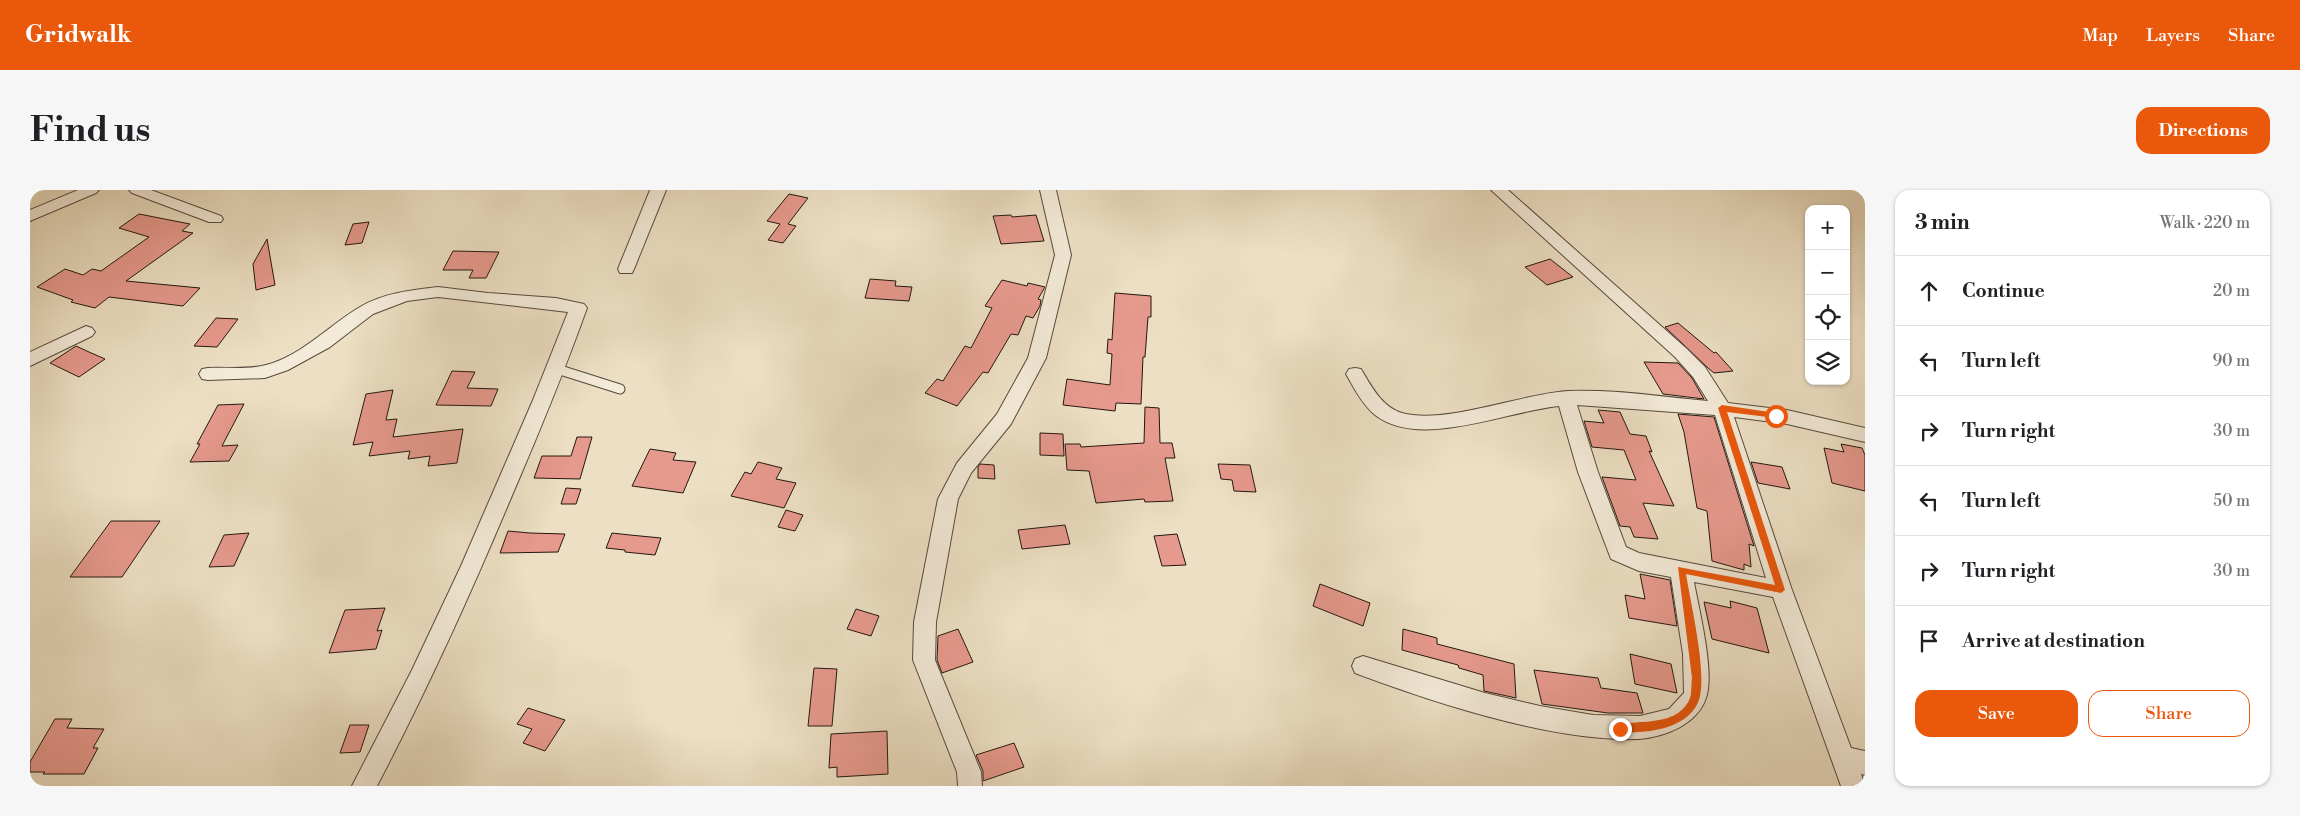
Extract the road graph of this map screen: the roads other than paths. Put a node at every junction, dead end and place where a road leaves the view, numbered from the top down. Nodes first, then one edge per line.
1 (91, 190) edge
2 (137, 190) edge
3 (658, 190) edge
4 (1048, 190) edge
5 (1500, 190) edge
6 (30, 216) edge
7 (214, 219) dead end
8 (626, 269) dead end
9 (86, 332) dead end
10 (30, 360) edge
11 (557, 369) junction
12 (208, 374) dead end
13 (1355, 374) dead end
14 (620, 390) dead end
15 (1566, 398) junction
16 (1722, 408) junction
17 (1865, 434) edge
18 (1681, 570) junction
19 (1781, 590) junction
20 (1363, 666) dead end
21 (1854, 761) edge
22 (364, 786) edge
23 (970, 786) edge
24 (1853, 786) edge

1 - 6 street
2 - 7 street
3 - 8 street
4 - 23 street
5 - 16 street
9 - 10 street
11 - 12 street
11 - 14 lane
11 - 22 street
13 - 15 street
15 - 16 street
15 - 18 street
16 - 17 street
16 - 19 street
18 - 19 street
18 - 20 street
19 - 21 street
21 - 24 street

